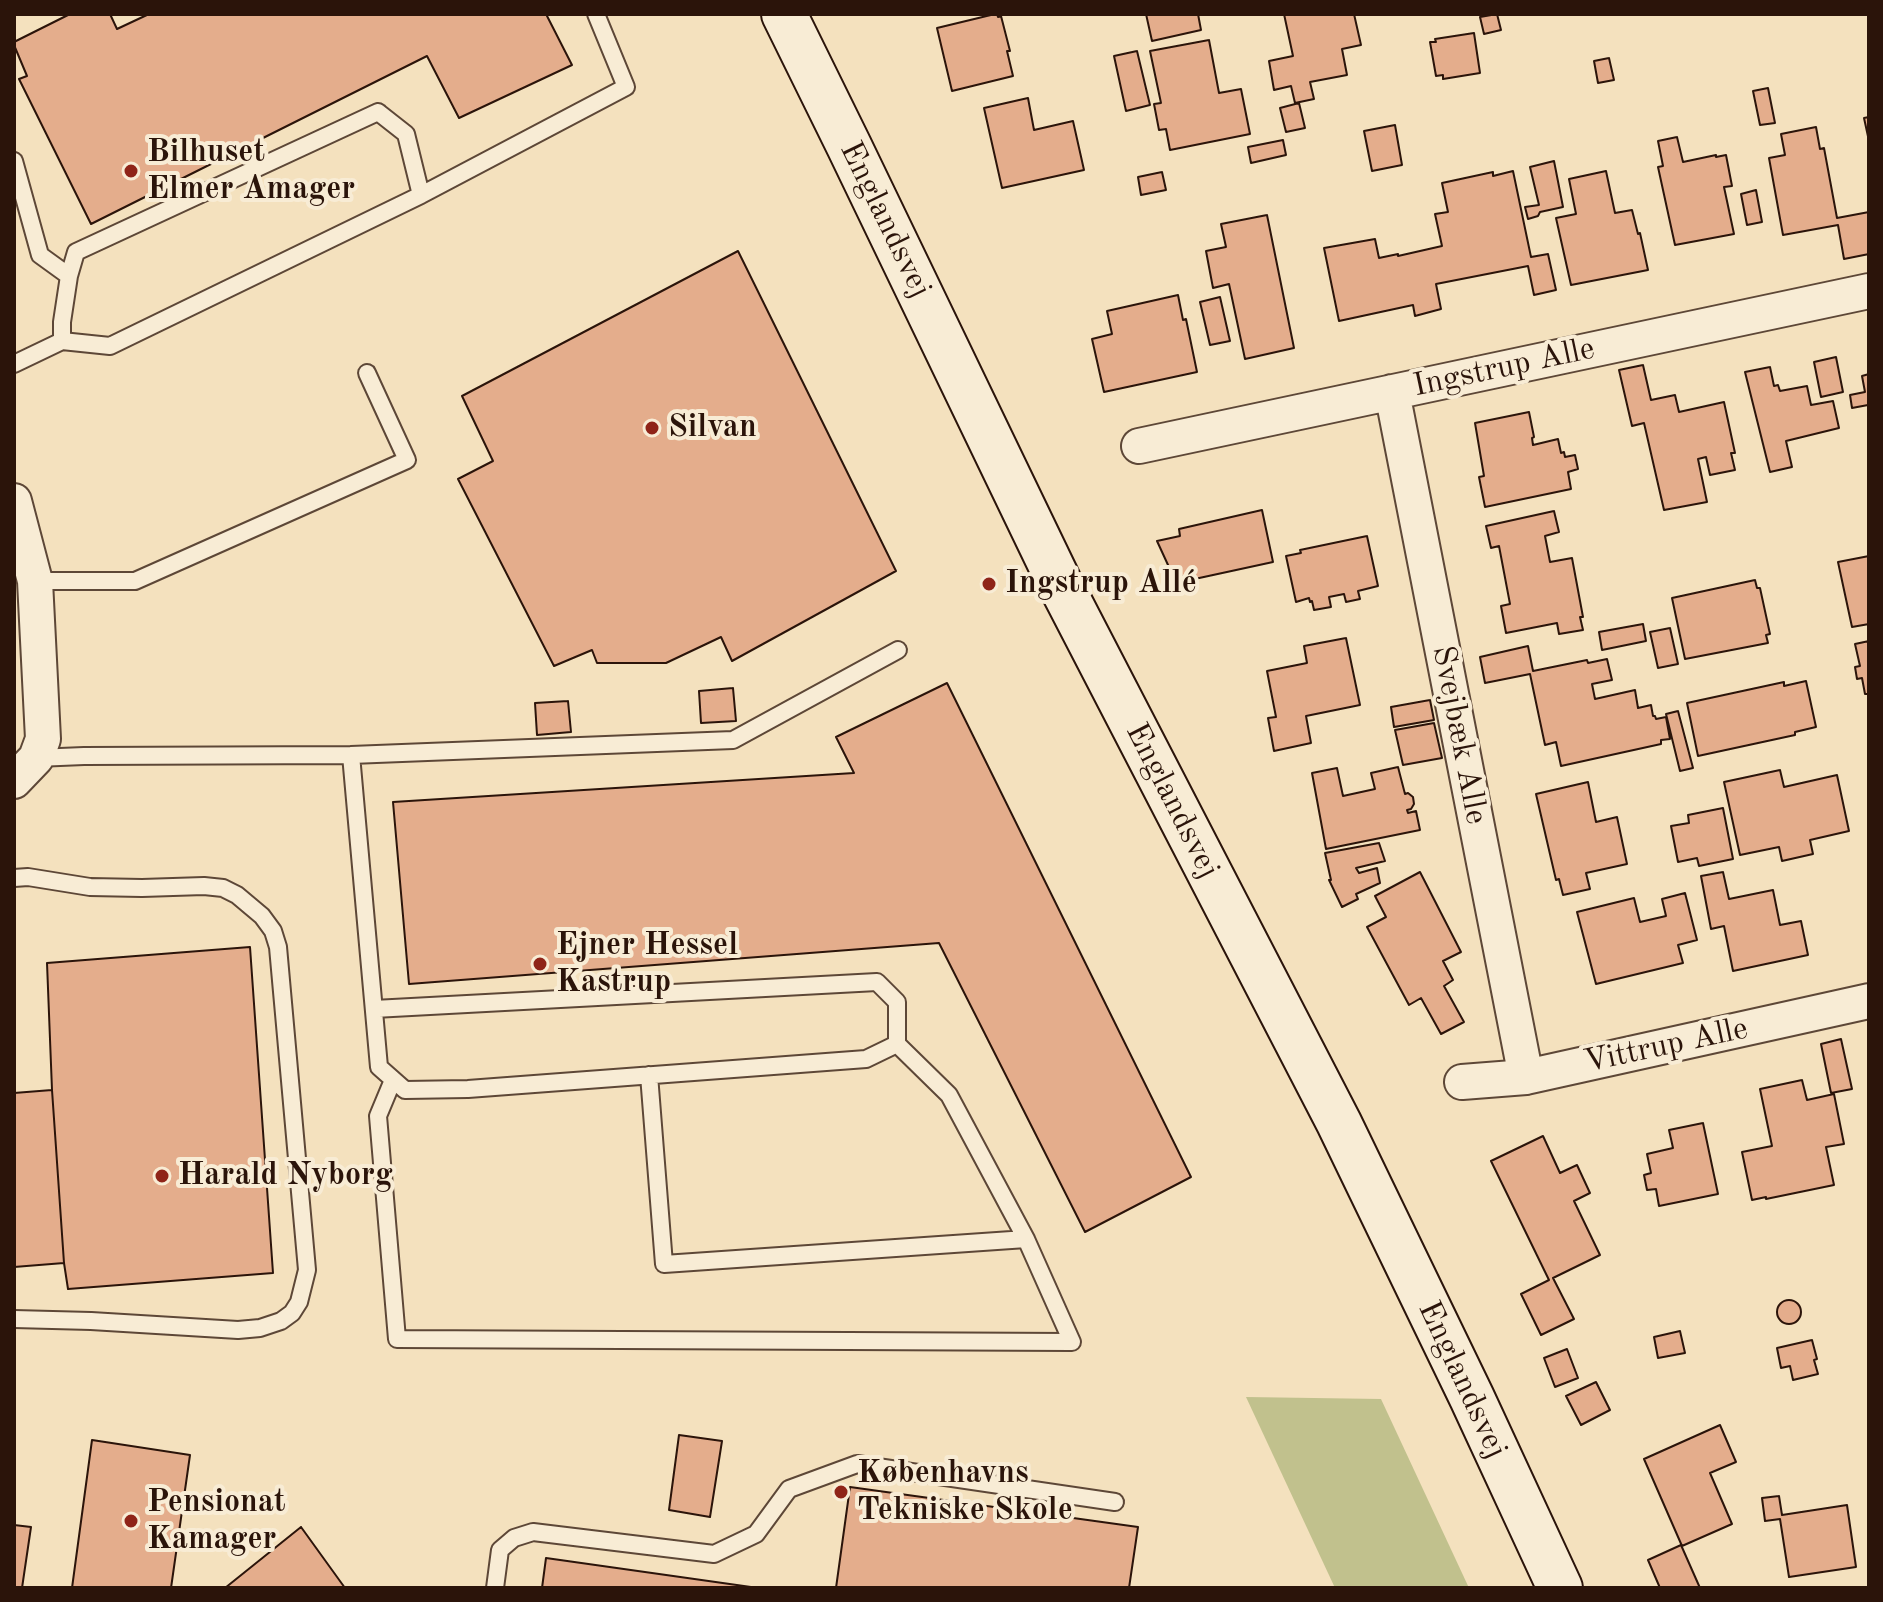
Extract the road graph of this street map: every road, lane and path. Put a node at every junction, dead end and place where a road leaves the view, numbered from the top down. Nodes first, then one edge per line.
1 (596, 14) edge
2 (784, 14) edge
3 (14, 161) edge
4 (421, 195) junction
5 (69, 276) junction
6 (1869, 291) edge
7 (62, 341) junction
8 (14, 364) edge
9 (367, 373) dead end
10 (1392, 392) junction
11 (1139, 446) dead end
12 (14, 501) edge
13 (35, 581) junction
14 (898, 650) dead end
15 (351, 755) junction
16 (25, 769) edge
17 (21, 877) edge
18 (1869, 1001) edge
19 (374, 1009) junction
20 (897, 1044) junction
21 (649, 1075) junction
22 (1526, 1077) junction
23 (393, 1080) junction
24 (1462, 1082) dead end
25 (1026, 1239) junction
26 (14, 1319) edge
27 (1115, 1502) dead end
28 (495, 1588) edge
29 (1560, 1588) edge

1 - 4 lane
2 - 29 main road, Englandsvej
3 - 5 lane
4 - 5 lane
4 - 7 lane
5 - 7 lane
6 - 10 street, Ingstrup Alle
7 - 8 lane
9 - 13 lane
10 - 11 street, Ingstrup Alle
10 - 22 street, Svejbæk Alle
12 - 13 street
13 - 16 street
14 - 15 lane
15 - 16 lane
15 - 19 lane
17 - 26 lane
18 - 22 street, Vittrup Alle
19 - 20 lane
19 - 23 lane
20 - 21 lane
20 - 25 lane
21 - 23 lane
21 - 25 lane
22 - 24 street, Vittrup Alle
23 - 25 lane
27 - 28 lane

